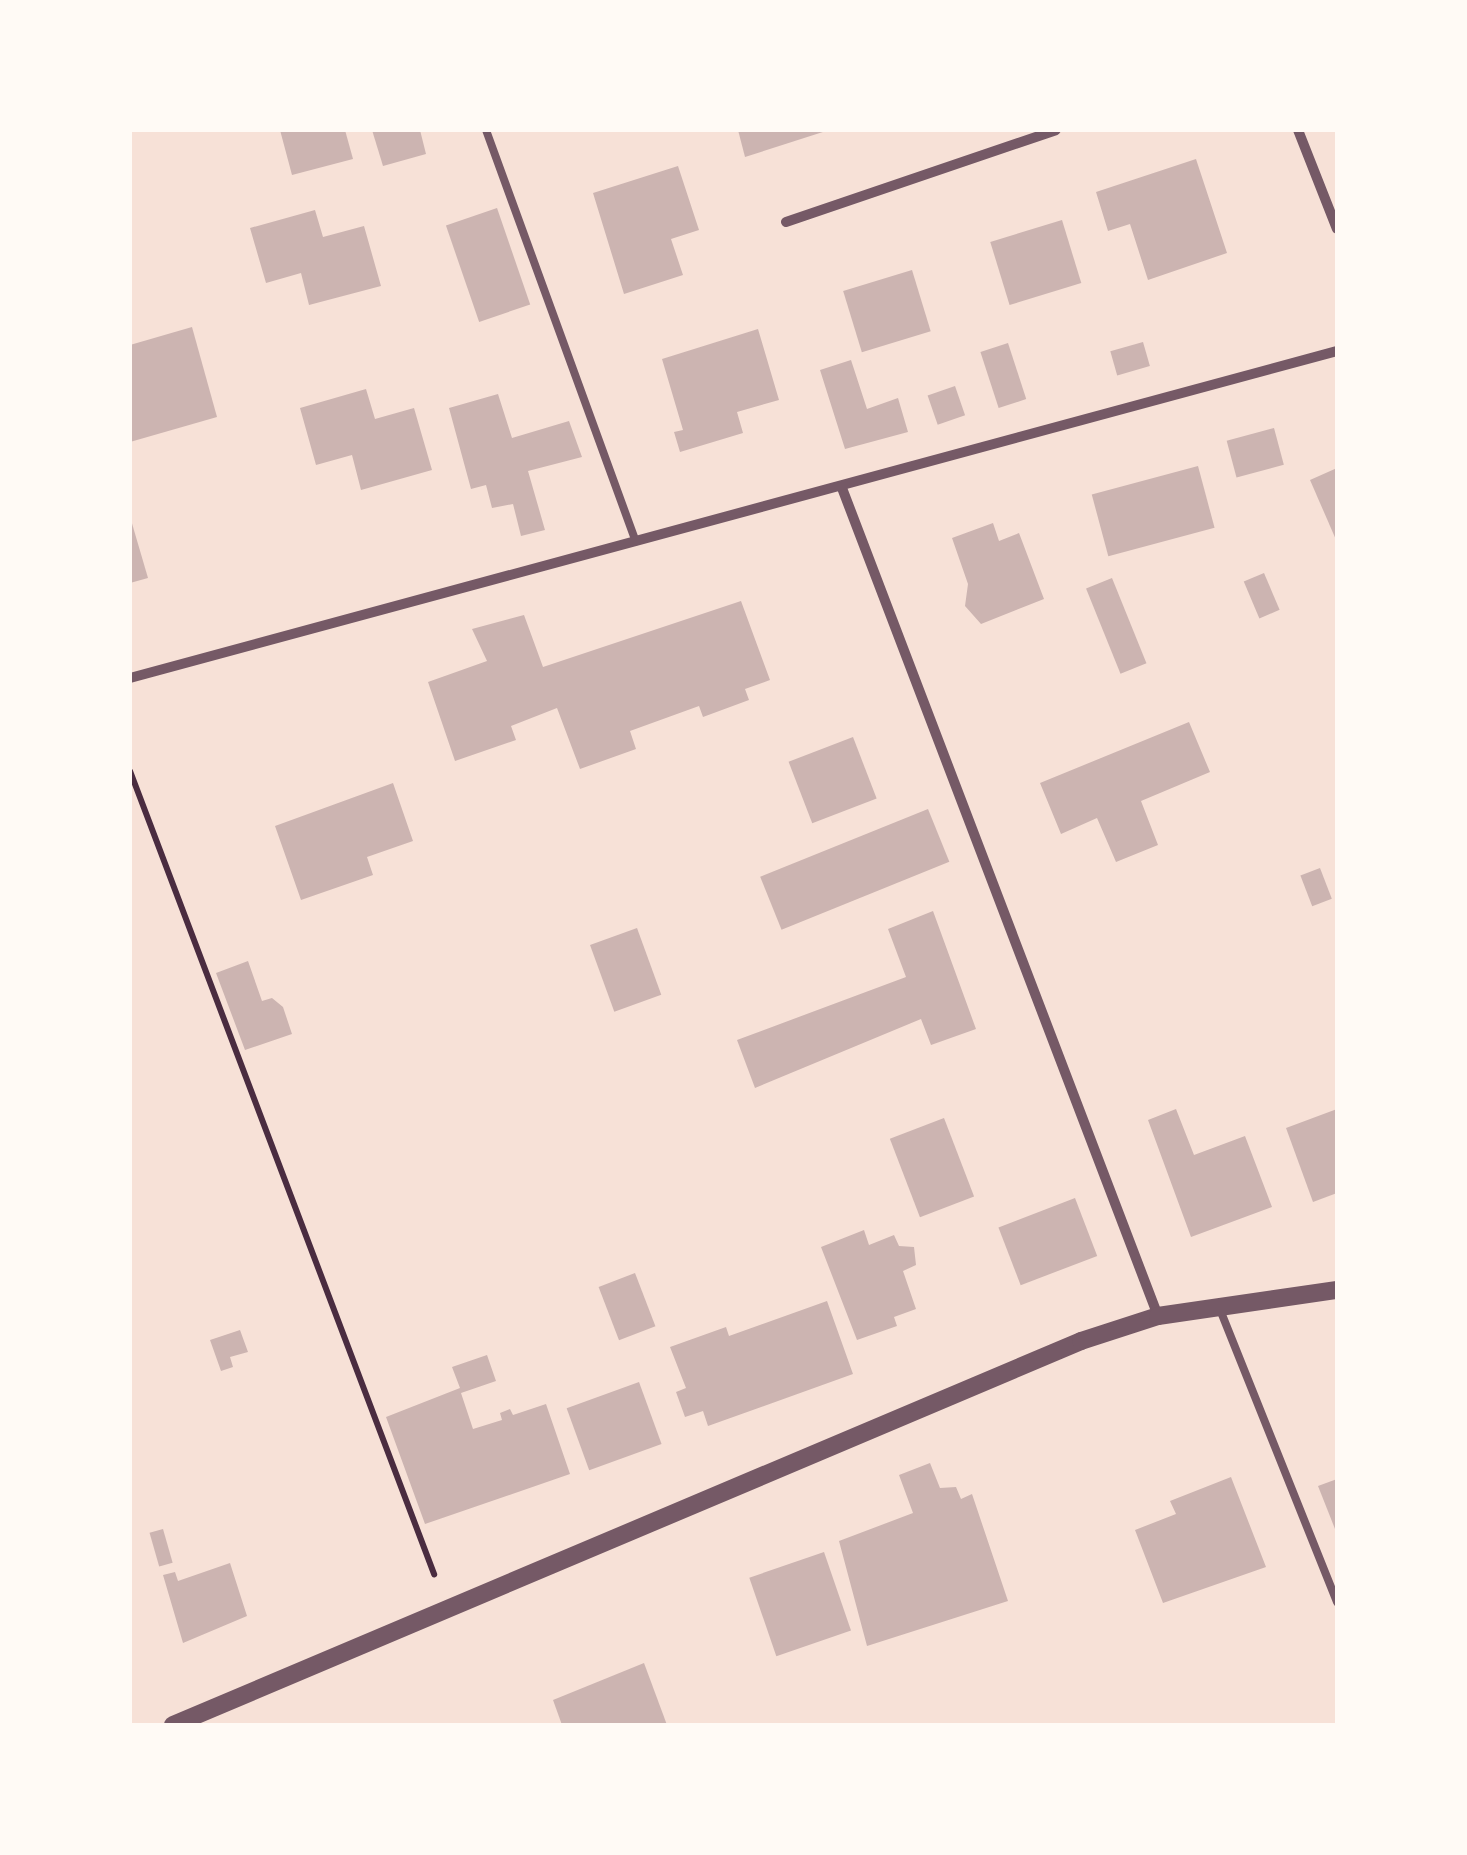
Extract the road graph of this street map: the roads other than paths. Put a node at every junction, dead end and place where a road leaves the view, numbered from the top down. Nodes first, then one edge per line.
1 (486, 130) edge
2 (1056, 130) edge
3 (1298, 130) edge
4 (786, 222) dead end
5 (1337, 229) edge
6 (1337, 351) edge
7 (842, 488) junction
8 (636, 542) junction
9 (130, 678) edge
10 (1337, 1290) edge
11 (1219, 1307) junction
12 (1158, 1316) junction
13 (1337, 1602) edge
14 (173, 1725) edge

1 - 8 lane
2 - 4 street
3 - 5 street
6 - 7 street
7 - 8 street
7 - 12 street
8 - 9 street
10 - 11 street
11 - 12 street
11 - 13 lane
12 - 14 street

